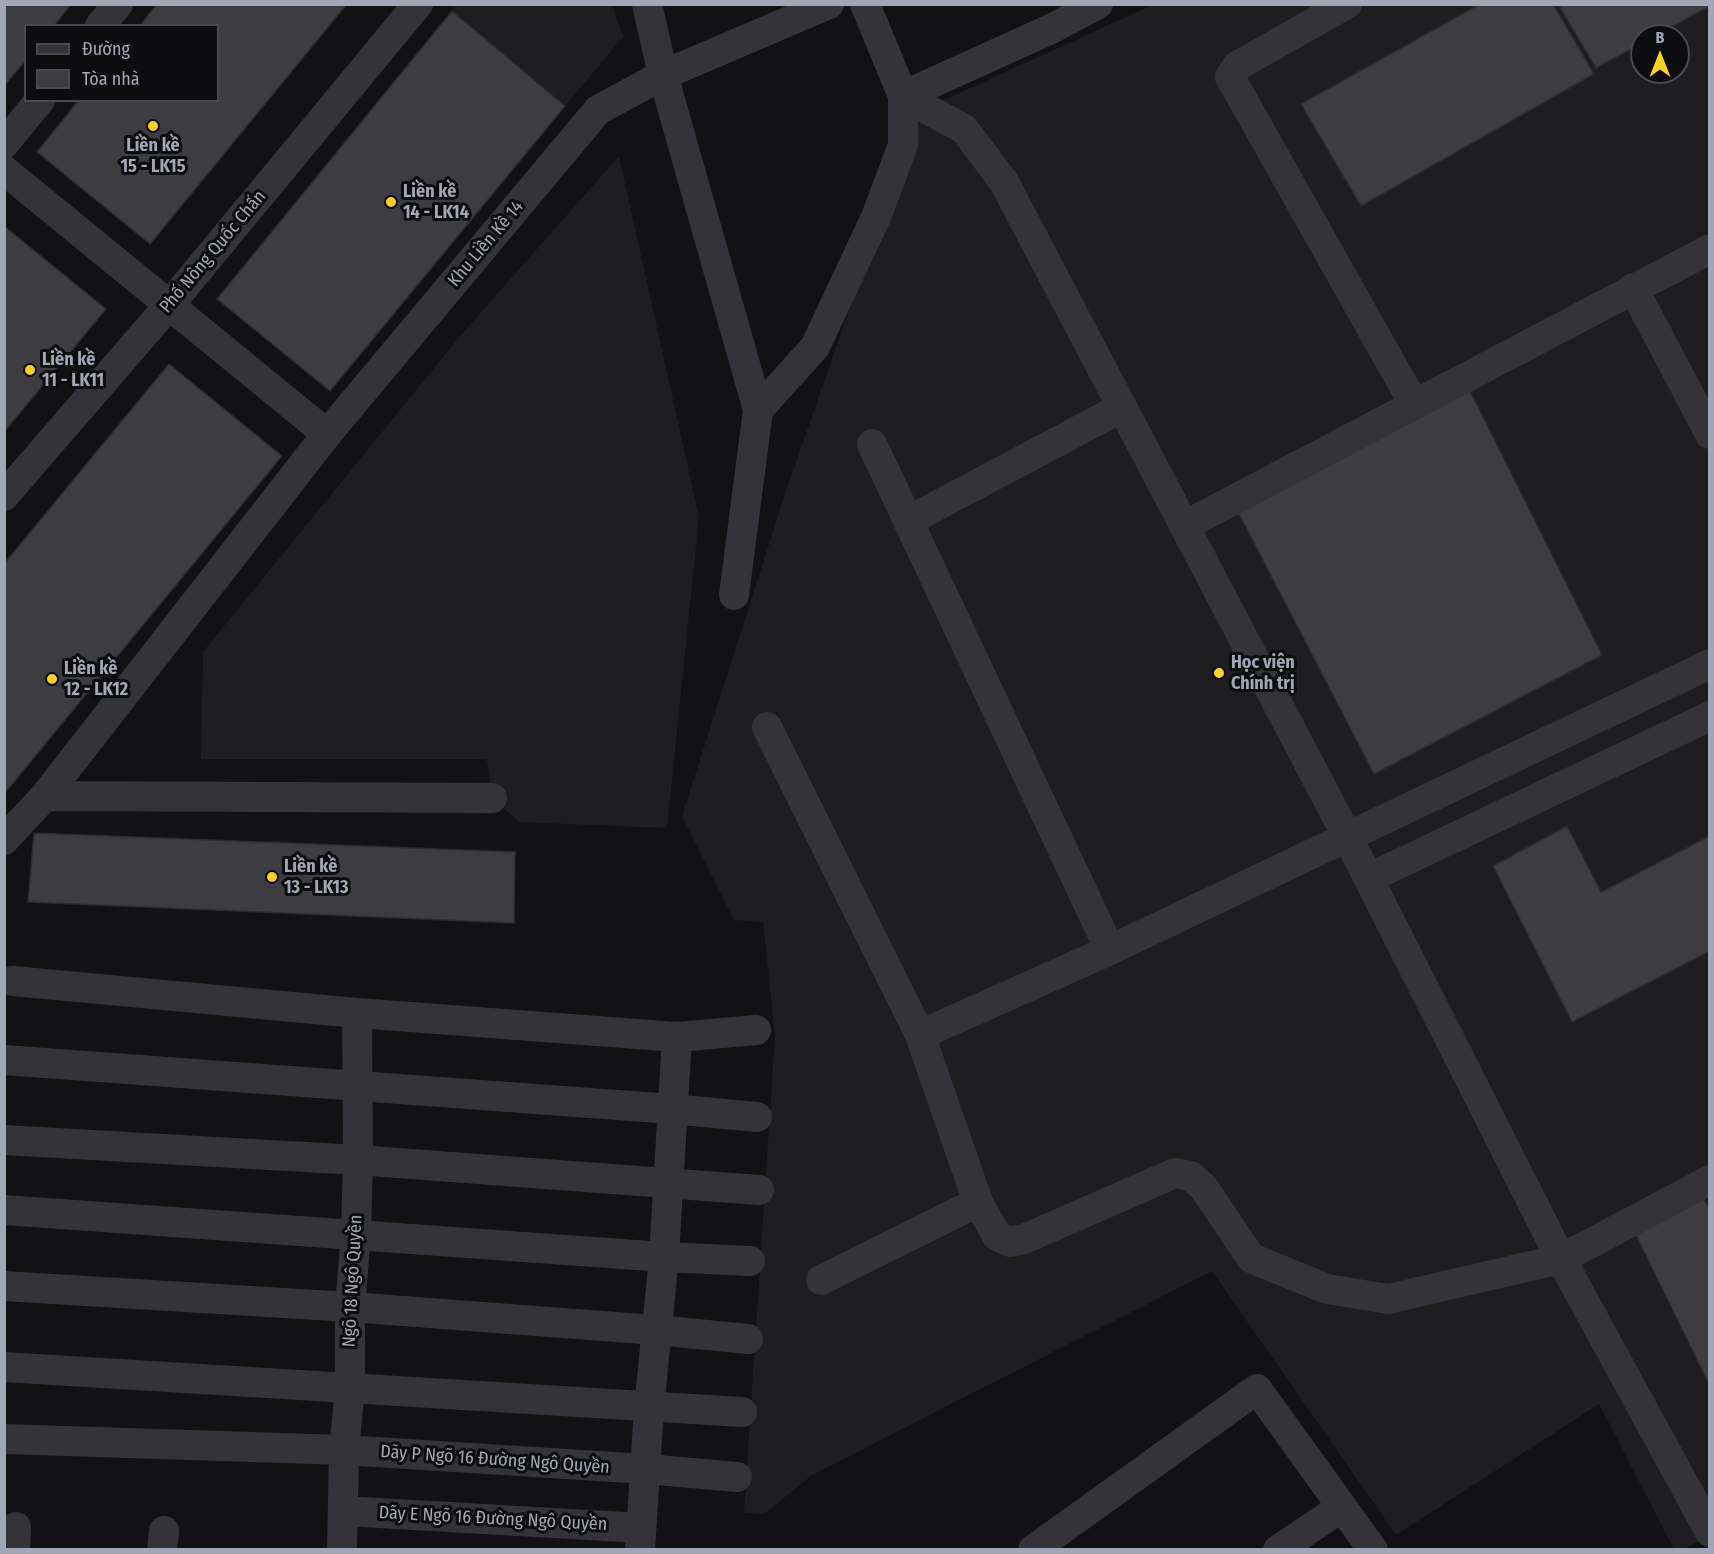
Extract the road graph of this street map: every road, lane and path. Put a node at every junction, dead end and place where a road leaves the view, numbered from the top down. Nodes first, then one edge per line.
1 (117, 4) edge
2 (418, 4) edge
3 (647, 4) edge
4 (829, 4) edge
5 (865, 4) edge
6 (1098, 4) edge
7 (1347, 4) edge
8 (102, 24) edge
9 (663, 75) junction
10 (903, 96) junction
11 (38, 102) edge
12 (4, 144) edge
13 (4, 170) edge
14 (1710, 249) edge
15 (1633, 288) junction
16 (170, 304) junction
17 (1414, 404) junction
18 (1121, 408) junction
19 (758, 410) junction
20 (327, 434) junction
21 (1710, 434) edge
22 (872, 444) dead end
23 (4, 496) edge
24 (908, 521) junction
25 (1184, 526) junction
26 (734, 595) dead end
27 (1710, 664) edge
28 (1710, 716) edge
29 (767, 727) dead end
30 (45, 796) junction
31 (492, 798) dead end
32 (1347, 836) junction
33 (4, 840) edge
34 (1369, 878) junction
35 (1110, 950) junction
36 (13, 981) dead end
37 (357, 1013) junction
38 (756, 1030) dead end
39 (920, 1035) junction
40 (677, 1037) junction
41 (4, 1060) edge
42 (358, 1086) junction
43 (672, 1109) junction
44 (757, 1117) dead end
45 (4, 1140) edge
46 (358, 1160) junction
47 (1710, 1180) edge
48 (669, 1182) junction
49 (759, 1190) dead end
50 (978, 1202) junction
51 (4, 1210) edge
52 (356, 1234) junction
53 (664, 1257) junction
54 (1561, 1259) junction
55 (750, 1261) dead end
56 (821, 1280) dead end
57 (4, 1286) edge
58 (350, 1307) junction
59 (656, 1330) junction
60 (748, 1339) dead end
61 (4, 1367) edge
62 (350, 1388) junction
63 (649, 1408) junction
64 (742, 1412) dead end
65 (4, 1439) edge
66 (344, 1450) junction
67 (646, 1469) junction
68 (737, 1478) dead end
69 (1342, 1507) junction
70 (344, 1511) junction
71 (1710, 1532) edge
72 (641, 1539) edge
73 (342, 1550) edge
74 (1033, 1550) edge
75 (1278, 1550) edge
76 (1373, 1550) edge

1 - 8 street
2 - 16 street, Phố Nông Quốc Chấn
3 - 9 street
4 - 9 street, Khu Liền Kề 14
5 - 10 street
6 - 10 street
7 - 17 street
9 - 19 street
9 - 20 street, Khu Liền Kề 14
10 - 18 street
10 - 19 street
11 - 12 street
13 - 16 street
14 - 15 street
15 - 17 street
15 - 21 street
16 - 20 street
16 - 23 street, Phố Nông Quốc Chấn
17 - 25 street
18 - 24 street
18 - 25 street
19 - 26 street
20 - 30 street, Khu Liền Kề 14
22 - 24 street
24 - 35 street
25 - 32 street
27 - 32 street
28 - 34 street
29 - 39 street
30 - 31 street
30 - 33 street, Khu Liền Kề 14
32 - 34 street
32 - 35 street
34 - 54 street
35 - 39 street
36 - 37 street
37 - 40 street
37 - 42 street, Ngõ 18 Ngô Quyền
38 - 40 street
39 - 50 street
40 - 43 street
41 - 42 street
42 - 43 street
42 - 46 street, Ngõ 18 Ngô Quyền
43 - 44 street
43 - 48 street
45 - 46 street
46 - 48 street
46 - 52 street, Ngõ 18 Ngô Quyền
47 - 54 street
48 - 49 street
48 - 53 street
50 - 54 street
50 - 56 street
51 - 52 street
52 - 53 street
52 - 58 street, Ngõ 18 Ngô Quyền
53 - 55 street
53 - 59 street
54 - 71 street
57 - 58 street
58 - 59 street
58 - 62 street, Ngõ 18 Ngô Quyền
59 - 60 street
59 - 63 street
61 - 62 street
62 - 63 street
62 - 66 street, Ngõ 18 Ngô Quyền
63 - 64 street
63 - 67 street
65 - 66 street, Dãy P Ngõ 16 Đường Ngô Quyền
66 - 67 street, Dãy P Ngõ 16 Đường Ngô Quyền
66 - 70 street, Ngõ 18 Ngô Quyền
67 - 68 street, Dãy P Ngõ 16 Đường Ngô Quyền
67 - 72 street
69 - 74 street
69 - 75 street
69 - 76 street
70 - 72 street, Dãy E Ngõ 16 Đường Ngô Quyền
70 - 73 street, Ngõ 18 Ngô Quyền

